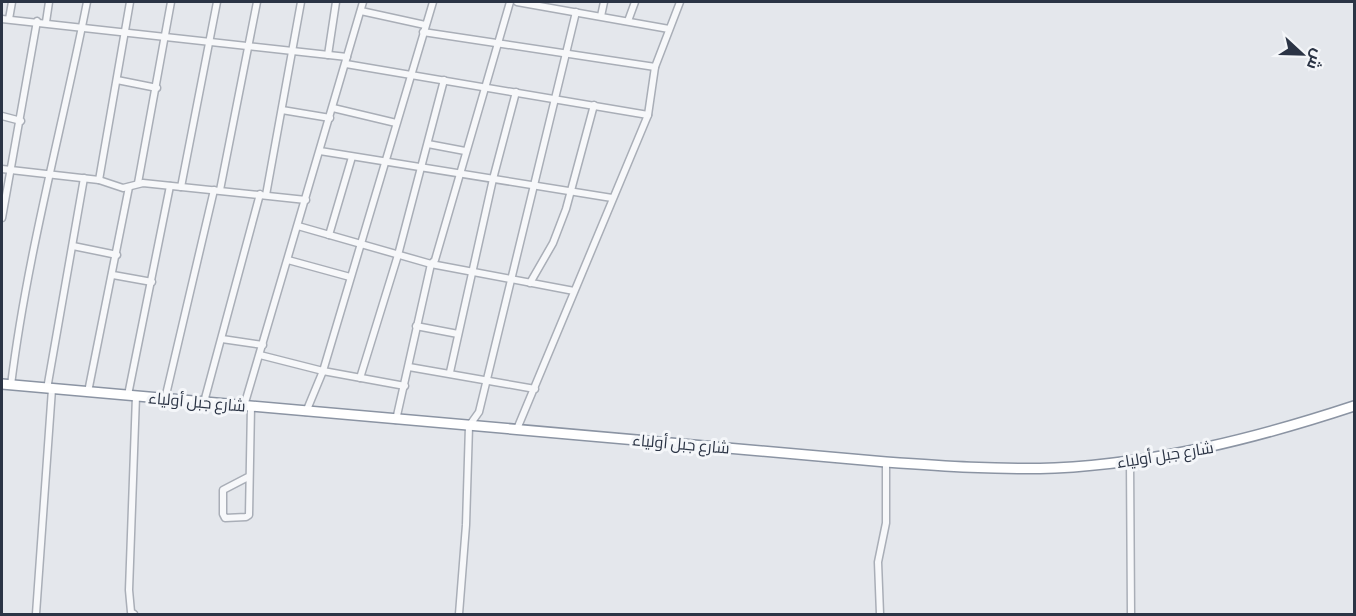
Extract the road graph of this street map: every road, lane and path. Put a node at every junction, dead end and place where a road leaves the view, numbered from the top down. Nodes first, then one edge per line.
1 (12, 2) edge
2 (49, 2) edge
3 (87, 2) edge
4 (130, 2) edge
5 (171, 2) edge
6 (217, 2) edge
7 (257, 2) edge
8 (301, 2) edge
9 (336, 2) edge
10 (363, 2) edge
11 (433, 2) edge
12 (510, 2) edge
13 (517, 2) edge
14 (525, 2) edge
15 (566, 2) edge
16 (604, 2) edge
17 (635, 2) edge
18 (680, 2) edge
19 (361, 10) junction
20 (564, 10) junction
21 (576, 12) junction
22 (601, 16) junction
23 (5, 19) edge
24 (37, 21) junction
25 (628, 21) junction
26 (46, 22) junction
27 (82, 26) junction
28 (424, 28) junction
29 (669, 29) junction
30 (125, 32) junction
31 (166, 38) junction
32 (211, 42) junction
33 (499, 43) junction
34 (248, 45) junction
35 (293, 51) junction
36 (568, 53) junction
37 (328, 55) junction
38 (346, 60) junction
39 (655, 67) junction
40 (410, 76) junction
41 (117, 80) junction
42 (444, 80) junction
43 (483, 87) junction
44 (157, 88) junction
45 (516, 92) junction
46 (556, 100) junction
47 (594, 105) junction
48 (333, 108) junction
49 (282, 110) junction
50 (648, 114) junction
51 (2, 116) edge
52 (330, 118) junction
53 (21, 120) junction
54 (396, 123) junction
55 (428, 144) junction
56 (320, 151) junction
57 (465, 151) junction
58 (352, 158) junction
59 (385, 162) junction
60 (422, 168) junction
61 (2, 169) edge
62 (11, 170) junction
63 (50, 173) junction
64 (459, 174) junction
65 (84, 178) junction
66 (493, 179) junction
67 (99, 180) junction
68 (138, 183) junction
69 (170, 186) junction
70 (532, 186) junction
71 (129, 187) junction
72 (181, 187) junction
73 (217, 190) junction
74 (570, 193) junction
75 (263, 194) junction
76 (612, 198) junction
77 (306, 200) junction
78 (2, 218) edge
79 (298, 226) junction
80 (329, 235) junction
81 (360, 244) junction
82 (73, 246) junction
83 (117, 255) junction
84 (398, 255) junction
85 (288, 260) junction
86 (432, 264) junction
87 (471, 273) junction
88 (112, 275) junction
89 (350, 277) junction
90 (509, 280) junction
91 (152, 282) junction
92 (530, 283) junction
93 (574, 291) junction
94 (416, 326) junction
95 (458, 334) junction
96 (222, 339) junction
97 (263, 345) junction
98 (260, 355) junction
99 (409, 367) junction
100 (323, 371) junction
101 (450, 372) junction
102 (360, 378) junction
103 (486, 379) junction
104 (6, 384) edge
105 (405, 386) junction
106 (50, 389) junction
107 (534, 389) junction
108 (88, 392) junction
109 (132, 396) junction
110 (165, 399) junction
111 (204, 402) junction
112 (247, 406) junction
113 (1354, 406) edge
114 (306, 412) junction
115 (396, 420) junction
116 (469, 426) junction
117 (517, 429) junction
118 (1130, 461) junction
119 (886, 462) junction
120 (248, 477) junction
121 (36, 615) edge
122 (134, 615) edge
123 (459, 615) edge
124 (880, 615) edge
125 (1131, 615) edge

1 - 23 street
2 - 26 street
3 - 27 street
4 - 30 street
5 - 31 street
6 - 32 street
7 - 34 street
8 - 35 street
9 - 37 street
10 - 19 street
11 - 28 street
12 - 33 street
13 - 14 street
14 - 20 street
15 - 20 street
16 - 22 street
17 - 25 street
18 - 29 street
19 - 28 street
19 - 38 street
20 - 21 street
21 - 22 street
21 - 36 street
22 - 25 street
23 - 24 street
24 - 26 street
24 - 53 street
25 - 29 street
26 - 27 street
27 - 30 street
27 - 63 street
28 - 33 street
28 - 40 street
29 - 39 street
30 - 31 street
30 - 41 street
31 - 32 street
31 - 44 street
32 - 34 street
32 - 72 street
33 - 36 street
33 - 43 street
34 - 35 street
34 - 73 street
35 - 37 street
35 - 49 street
36 - 39 street
36 - 46 street
37 - 38 street
38 - 40 street
38 - 48 street
39 - 50 street
40 - 42 street
40 - 54 street
41 - 44 street
41 - 67 street
42 - 43 street
42 - 55 street
43 - 45 street
43 - 57 street
44 - 68 street
45 - 46 street
45 - 66 street
46 - 47 street
46 - 70 street
47 - 50 street
47 - 74 street
48 - 52 street
48 - 54 street
49 - 52 street
49 - 75 street
50 - 76 street
51 - 53 street
52 - 56 street
53 - 62 street
54 - 59 street
55 - 57 street
55 - 60 street
56 - 58 street
56 - 77 street
57 - 64 street
58 - 59 street
58 - 80 street
59 - 60 street
59 - 81 street
60 - 64 street
60 - 84 street
61 - 62 street
62 - 63 street
62 - 78 street
63 - 65 street
63 - 104 street
64 - 66 street
64 - 86 street
65 - 67 street
65 - 82 street
66 - 70 street
66 - 87 street
67 - 71 street
68 - 69 street
68 - 71 street
69 - 72 street
69 - 91 street
70 - 74 street
70 - 90 street
71 - 83 street
72 - 73 street
73 - 75 street
73 - 110 street
74 - 76 street
74 - 92 street
75 - 77 street
75 - 96 street
76 - 93 street
77 - 79 street
79 - 80 street
79 - 85 street
80 - 81 street
81 - 84 street
81 - 89 street
82 - 83 street
82 - 106 street
83 - 88 street
84 - 86 street
84 - 102 street
85 - 89 street
85 - 97 street
86 - 87 street
86 - 94 street
87 - 90 street
87 - 95 street
88 - 91 street
88 - 108 street
89 - 100 street
90 - 92 street
90 - 103 street
91 - 109 street
92 - 93 street
93 - 107 street
94 - 95 street
94 - 99 street
95 - 101 street
96 - 97 street
96 - 111 street
97 - 98 street
98 - 100 street
98 - 112 street
99 - 101 street
99 - 105 street
100 - 102 street
100 - 114 street
101 - 103 street
102 - 105 street
103 - 107 street
103 - 116 street
104 - 106 highway, شارع جبل أولياء
105 - 115 street
106 - 108 highway, شارع جبل أولياء
106 - 121 street
107 - 117 street
108 - 109 highway, شارع جبل أولياء
109 - 110 highway, شارع جبل أولياء
109 - 122 street
110 - 111 highway, شارع جبل أولياء
111 - 112 highway, شارع جبل أولياء
112 - 114 highway, شارع جبل أولياء
112 - 120 street
113 - 118 highway, شارع جبل أولياء
114 - 115 highway, شارع جبل أولياء
115 - 116 highway, شارع جبل أولياء
116 - 117 highway, شارع جبل أولياء
116 - 123 street
117 - 119 highway, شارع جبل أولياء
118 - 119 highway, شارع جبل أولياء
118 - 125 street
119 - 124 street
120 - 120 street

